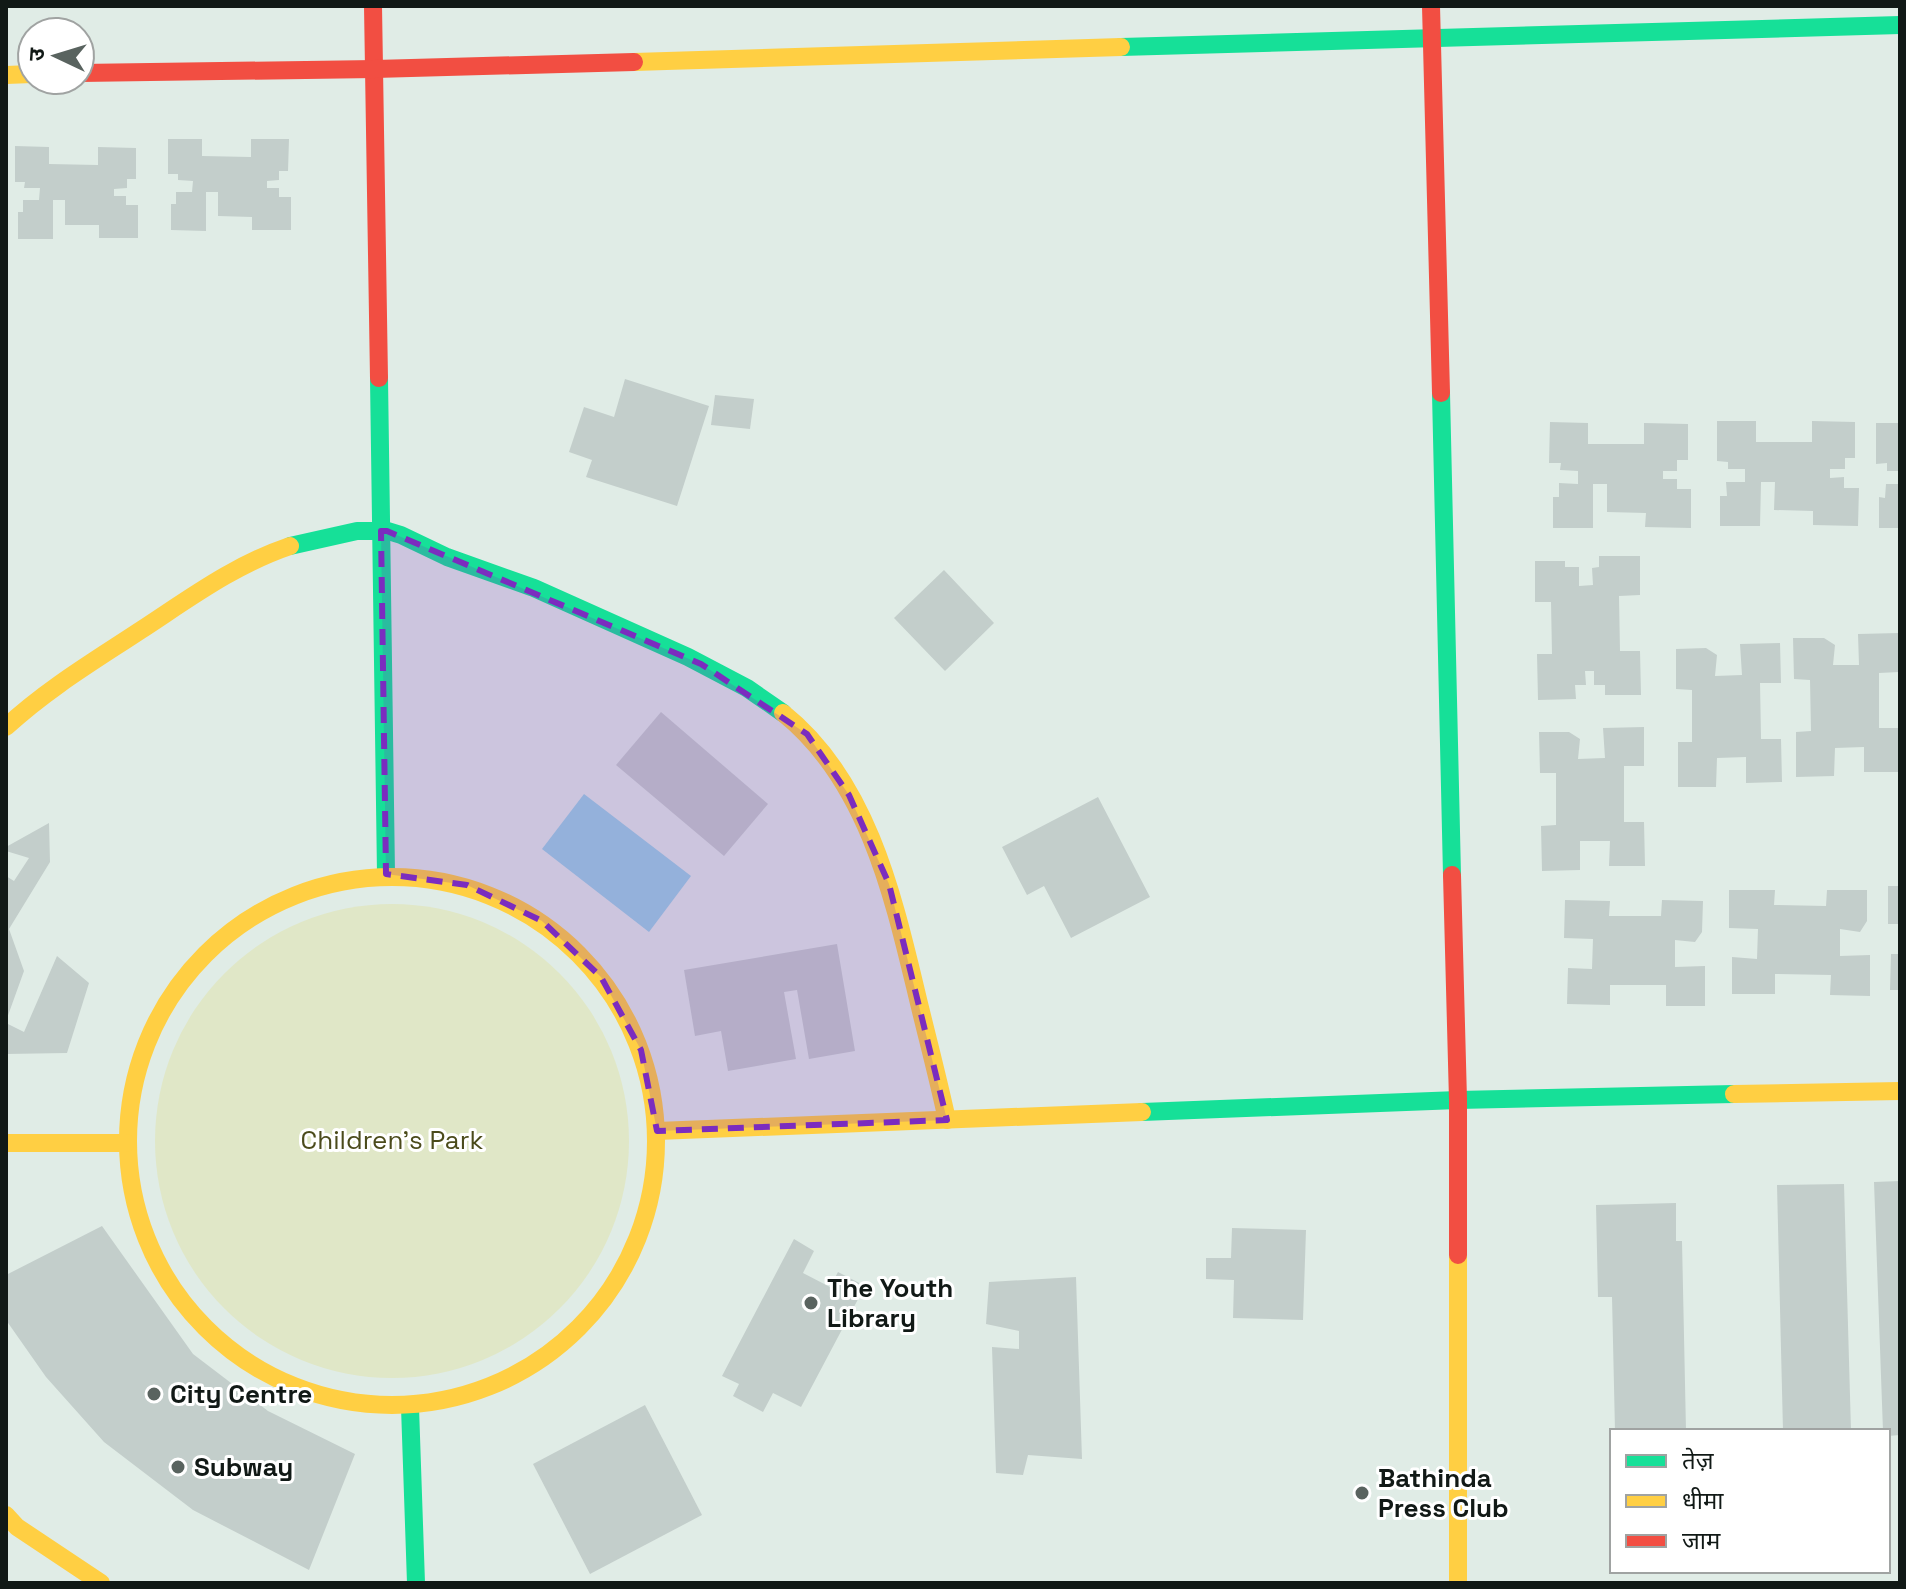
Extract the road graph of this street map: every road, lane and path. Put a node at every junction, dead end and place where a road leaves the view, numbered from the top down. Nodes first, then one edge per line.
1 (373, 6) edge
2 (1431, 6) edge
3 (1900, 25) edge
4 (1432, 38) junction
5 (375, 69) junction
6 (96, 73) edge
7 (381, 531) junction
8 (6, 727) edge
9 (386, 874) junction
10 (1900, 1091) edge
11 (1458, 1100) junction
12 (947, 1120) junction
13 (657, 1131) junction
14 (6, 1143) edge
15 (126, 1143) junction
16 (410, 1407) junction
17 (6, 1515) edge
18 (101, 1583) edge
19 (416, 1583) edge
20 (1458, 1583) edge

1 - 5 street
2 - 4 street
3 - 4 street
4 - 5 street
4 - 11 street
5 - 6 street
5 - 7 street
7 - 8 street
7 - 9 street
7 - 12 street
9 - 13 street
9 - 15 street
10 - 11 street
11 - 12 street
11 - 20 street
12 - 13 street
13 - 16 street
14 - 15 street
15 - 16 street
16 - 19 street
17 - 18 street

